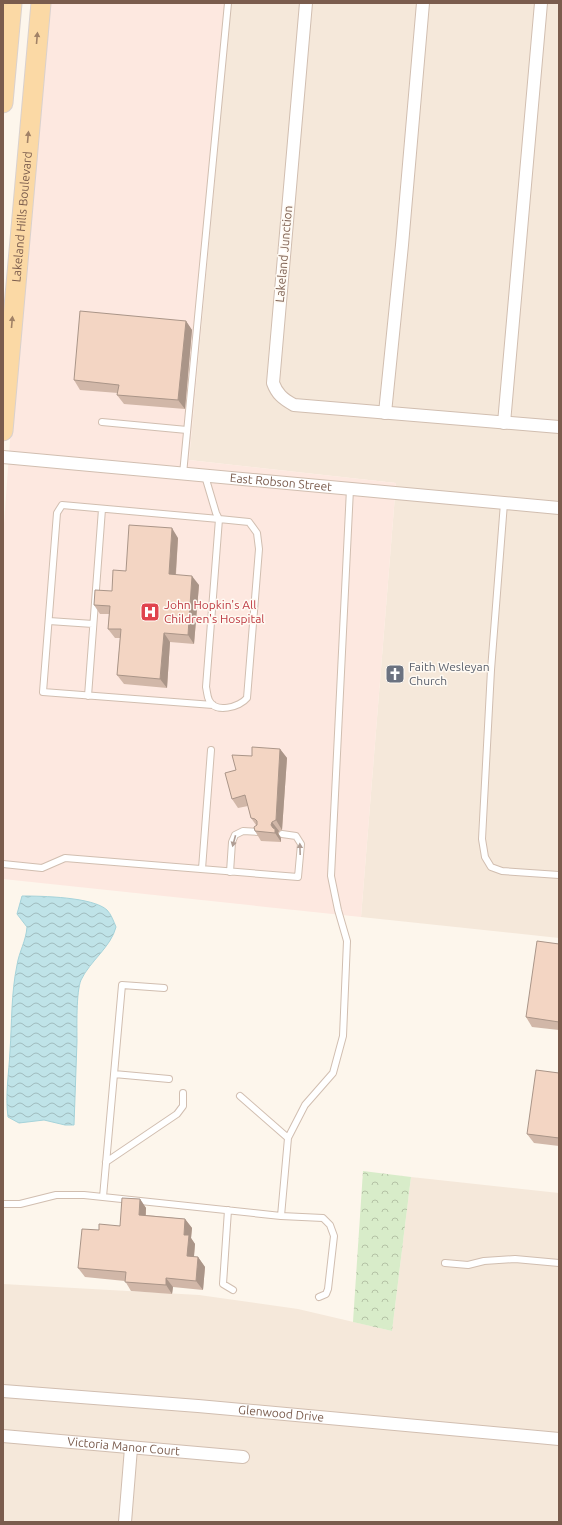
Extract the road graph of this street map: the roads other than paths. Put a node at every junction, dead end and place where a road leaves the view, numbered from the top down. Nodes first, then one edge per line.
1 (12, 3) edge
2 (41, 3) edge
3 (228, 3) edge
4 (306, 3) edge
5 (423, 3) edge
6 (541, 3) edge
7 (3, 103) edge
8 (385, 413) junction
9 (102, 422) dead end
10 (504, 422) junction
11 (559, 427) edge
12 (187, 430) junction
13 (3, 431) edge
14 (3, 457) edge
15 (183, 474) junction
16 (204, 476) junction
17 (350, 489) junction
18 (504, 503) junction
19 (559, 508) edge
20 (102, 509) junction
21 (219, 519) junction
22 (49, 621) junction
23 (93, 624) junction
24 (88, 696) junction
25 (213, 705) junction
26 (211, 750) dead end
27 (259, 832) edge
28 (282, 834) dead end
29 (3, 864) edge
30 (202, 869) junction
31 (230, 872) junction
32 (559, 875) edge
33 (164, 988) dead end
34 (114, 1074) junction
35 (169, 1079) dead end
36 (183, 1093) dead end
37 (240, 1096) dead end
38 (288, 1138) junction
39 (106, 1162) junction
40 (103, 1197) junction
41 (3, 1204) edge
42 (228, 1210) junction
43 (281, 1216) junction
44 (445, 1263) dead end
45 (559, 1263) edge
46 (233, 1290) dead end
47 (319, 1297) dead end
48 (3, 1391) edge
49 (3, 1436) edge
50 (559, 1439) edge
51 (131, 1448) junction
52 (243, 1457) dead end
53 (125, 1522) edge

1 - 7 main road
13 -> 2 main road, Lakeland Hills Boulevard
3 - 12 lane
4 - 8 street, Lakeland Junction
5 - 8 street
6 - 10 street
8 - 10 street, Lakeland Junction
9 - 12 lane
10 - 11 street, Lakeland Junction
12 - 15 lane
14 - 15 street, East Robson Street
15 - 16 street, East Robson Street
16 - 17 street, East Robson Street
16 - 21 lane
17 - 18 street, East Robson Street
17 - 38 lane
18 - 19 street, East Robson Street
18 - 32 lane
20 - 21 lane
20 - 22 lane
20 - 23 lane
21 - 25 lane
21 - 25 lane
22 - 23 lane
22 - 24 lane
23 - 24 lane
24 - 25 lane
26 - 30 lane
27 -> 31 lane
31 -> 28 lane
29 - 30 lane
30 - 31 lane
33 - 34 lane
34 - 35 lane
34 - 39 lane
36 - 39 lane
37 - 38 lane
38 - 43 lane
39 - 40 lane
40 - 41 lane
40 - 42 lane
42 - 43 lane
42 - 46 lane
43 - 47 lane
44 - 45 lane
48 - 50 street, Glenwood Drive
49 - 51 street, Victoria Manor Court
51 - 52 street, Victoria Manor Court
51 - 53 street

